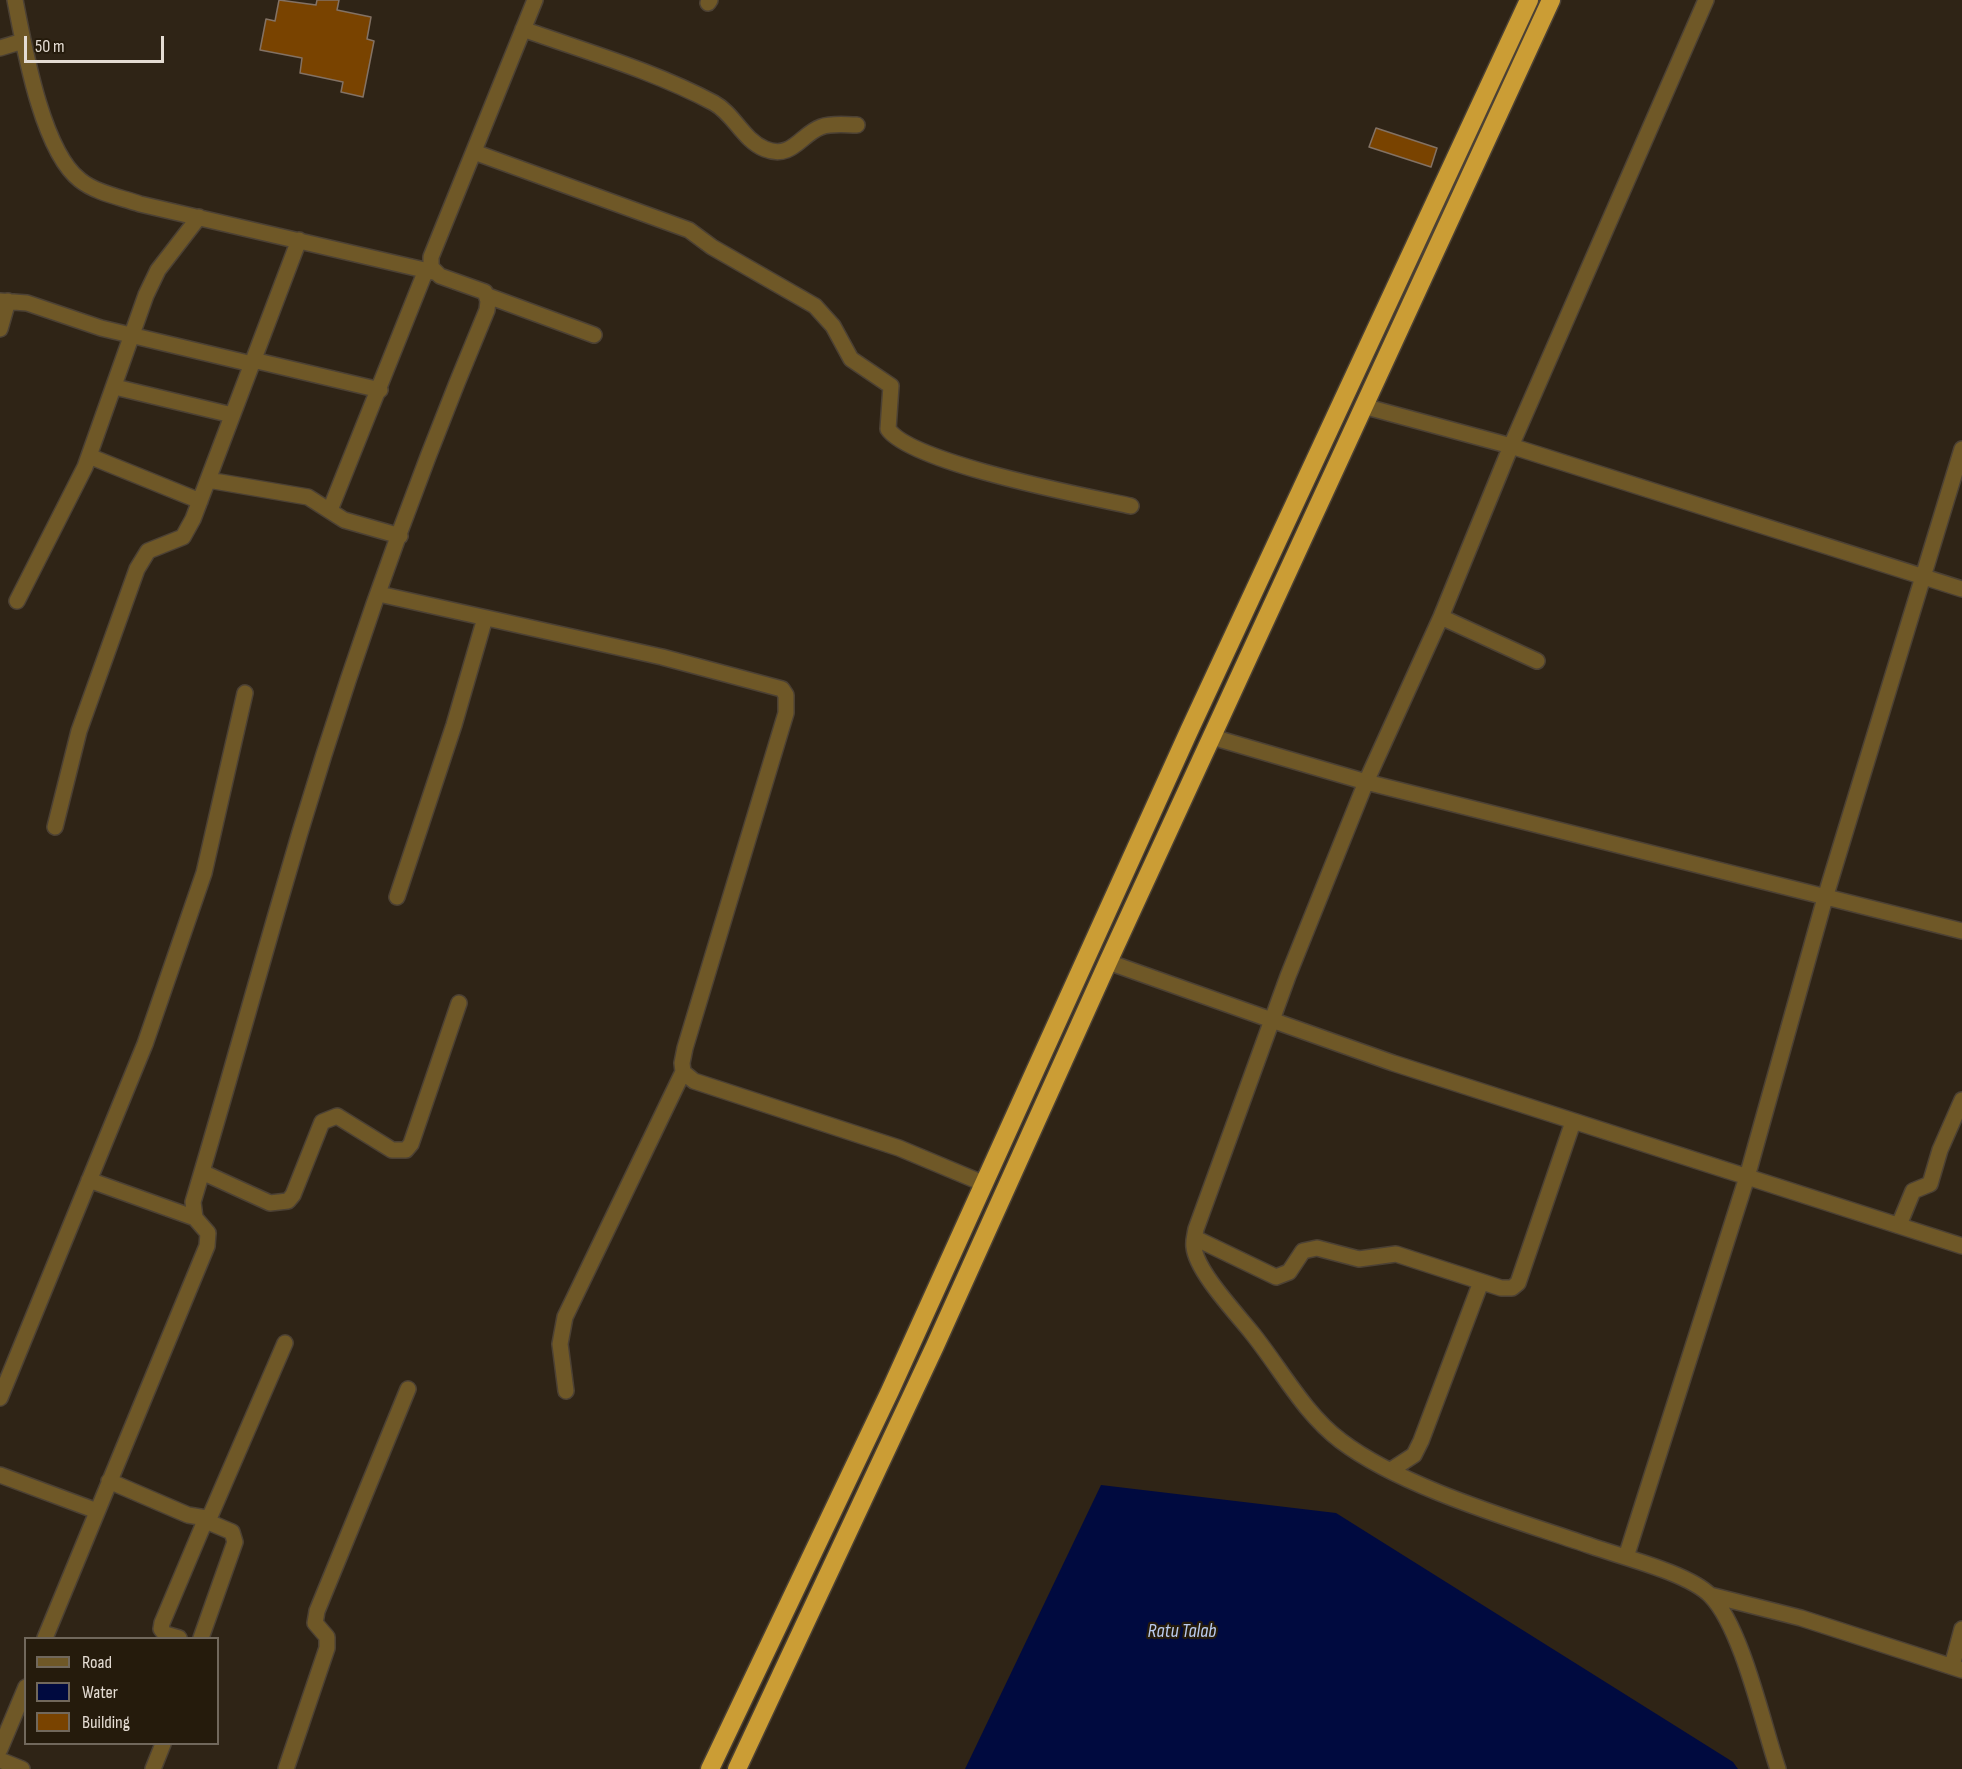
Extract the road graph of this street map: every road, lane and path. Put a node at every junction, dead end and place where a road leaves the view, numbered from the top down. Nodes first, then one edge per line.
1 (15, 0) edge
2 (534, 0) edge
3 (1529, 0) edge
4 (1551, 0) edge
5 (1706, 0) edge
6 (523, 28) junction
7 (23, 41) junction
8 (0, 48) edge
9 (857, 125) dead end
10 (474, 152) junction
11 (199, 217) junction
12 (299, 240) junction
13 (430, 271) junction
14 (488, 296) junction
15 (4, 301) edge
16 (0, 329) edge
17 (133, 335) junction
18 (594, 335) dead end
19 (253, 362) junction
20 (115, 387) junction
21 (380, 390) junction
22 (1363, 406) junction
23 (232, 415) junction
24 (1511, 446) junction
25 (1962, 449) edge
26 (90, 456) junction
27 (208, 480) junction
28 (200, 501) junction
29 (1131, 506) dead end
30 (330, 510) junction
31 (400, 536) junction
32 (1924, 577) junction
33 (1962, 589) edge
34 (379, 594) junction
35 (17, 601) dead end
36 (1441, 617) junction
37 (485, 618) junction
38 (1537, 661) dead end
39 (245, 693) dead end
40 (1212, 737) junction
41 (1366, 782) junction
42 (55, 827) dead end
43 (397, 897) dead end
44 (1826, 898) junction
45 (1962, 931) edge
46 (1108, 962) junction
47 (459, 1003) dead end
48 (1273, 1020) junction
49 (683, 1072) junction
50 (1962, 1100) edge
51 (1573, 1122) junction
52 (202, 1172) junction
53 (1747, 1177) junction
54 (89, 1180) junction
55 (985, 1184) junction
56 (195, 1218) junction
57 (1899, 1225) junction
58 (1195, 1238) junction
59 (1962, 1246) edge
60 (1481, 1282) junction
61 (285, 1343) dead end
62 (408, 1389) dead end
63 (566, 1391) dead end
64 (0, 1398) edge
65 (1390, 1470) junction
66 (0, 1475) edge
67 (110, 1480) junction
68 (97, 1511) junction
69 (202, 1520) junction
70 (1626, 1557) junction
71 (1710, 1595) junction
72 (1962, 1629) edge
73 (45, 1637) edge
74 (175, 1637) edge
75 (201, 1637) edge
76 (1957, 1668) edge
77 (24, 1692) edge
78 (162, 1745) edge
79 (0, 1749) edge
80 (0, 1760) edge
81 (22, 1769) edge
82 (153, 1769) edge
83 (286, 1769) edge
84 (710, 1769) edge
85 (737, 1769) edge
86 (1778, 1769) edge

1 - 7 street
2 - 6 street
3 - 55 highway
4 - 22 highway
5 - 24 street
6 - 9 street
6 - 10 street
7 - 8 street
7 - 11 street
10 - 13 street
10 - 29 street
11 - 12 street
11 - 17 street
12 - 13 street
12 - 19 street
13 - 14 street
13 - 21 street
14 - 18 street
14 - 31 street
15 - 16 street
15 - 17 street
17 - 19 street
17 - 20 street
19 - 21 street
19 - 23 street
20 - 23 street
20 - 26 street
21 - 30 street
22 - 24 street
22 - 40 highway
23 - 27 street
24 - 32 street
24 - 36 street
25 - 32 street
26 - 28 street
26 - 35 street
27 - 28 street
27 - 30 street
28 - 42 street
30 - 31 street
31 - 34 street
32 - 33 street
32 - 44 street
34 - 37 street
34 - 52 street
36 - 38 street
36 - 41 street
37 - 43 street
37 - 49 street
39 - 54 street
40 - 41 street
40 - 46 highway
41 - 44 street
41 - 48 street
44 - 45 street
44 - 53 street
46 - 48 street
46 - 85 highway
47 - 52 street
48 - 51 street
48 - 58 street
49 - 55 street
49 - 63 street
50 - 57 street
51 - 53 street
51 - 60 street
52 - 56 street
53 - 57 street
53 - 70 street
54 - 56 street
54 - 64 street
55 - 84 highway
56 - 67 street
57 - 59 street
58 - 60 street
58 - 65 street
60 - 65 street
61 - 69 street
62 - 83 street
65 - 70 street
66 - 68 street
67 - 68 street
67 - 69 street
68 - 73 street
69 - 74 street
69 - 75 street
70 - 71 street
71 - 76 street
71 - 86 street
72 - 76 street
77 - 79 street
78 - 82 street
80 - 81 street

